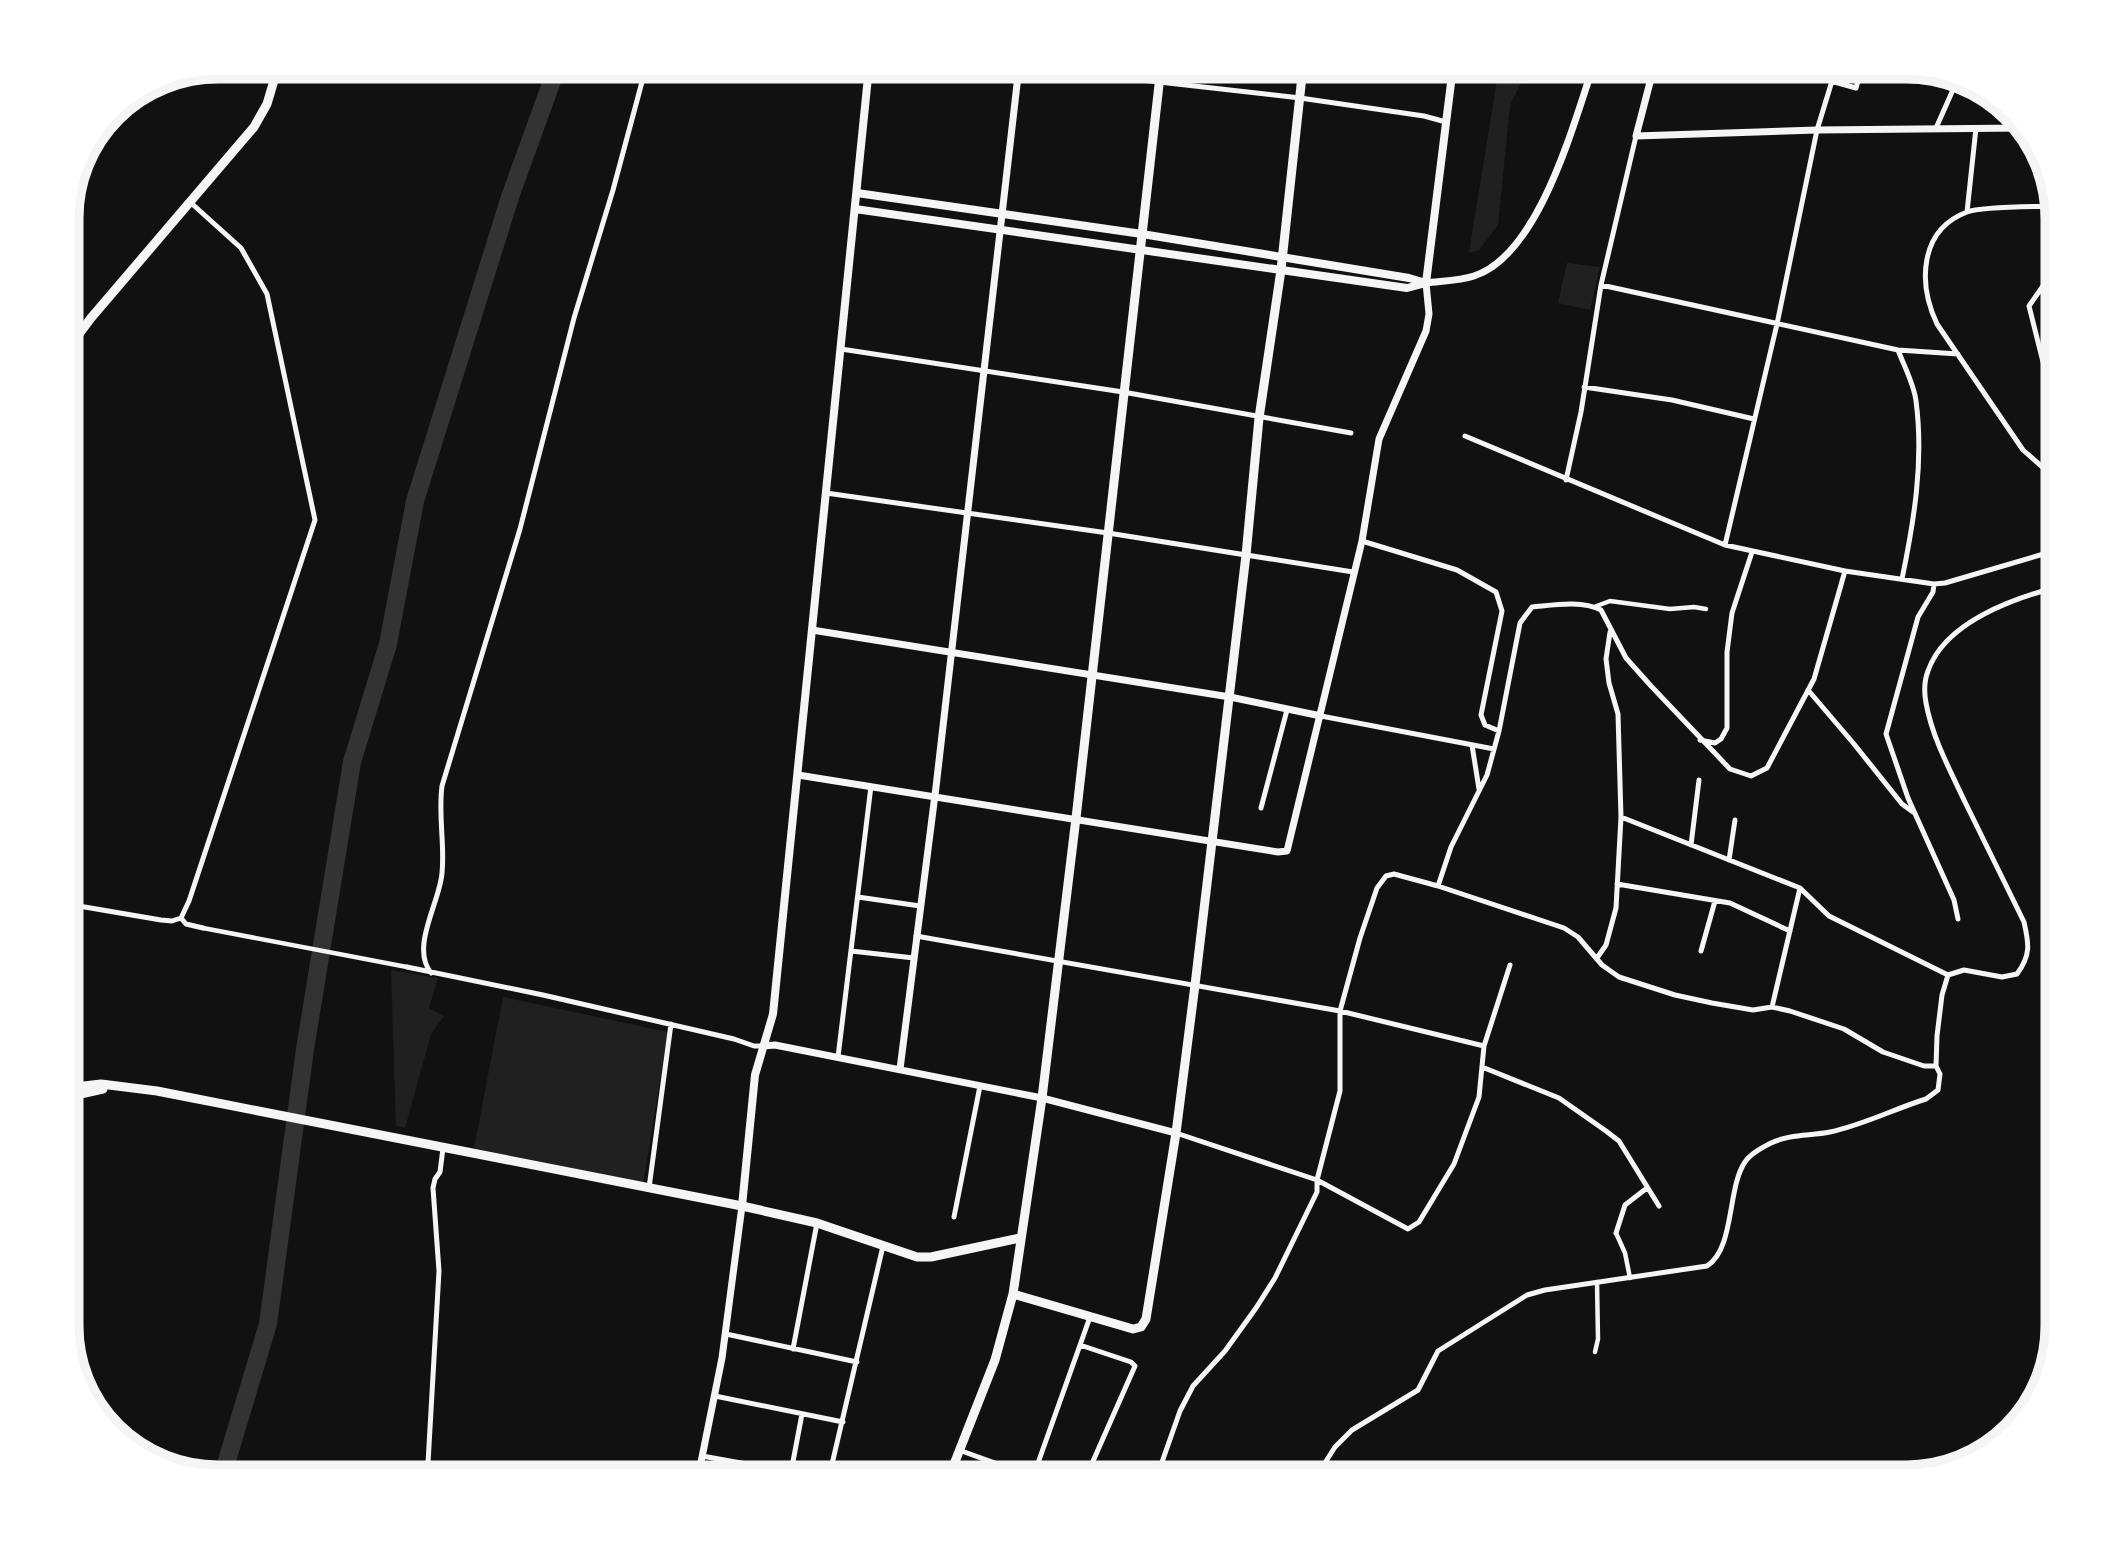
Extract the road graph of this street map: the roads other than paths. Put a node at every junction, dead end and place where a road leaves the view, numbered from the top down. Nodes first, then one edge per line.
1 (275, 79) edge
2 (643, 79) edge
3 (868, 79) edge
4 (1018, 79) edge
5 (1134, 79) edge
6 (1159, 79) edge
7 (1302, 79) edge
8 (1451, 79) edge
9 (1589, 79) edge
10 (1651, 79) edge
11 (1825, 79) edge
12 (1859, 79) edge
13 (1832, 81) junction
14 (1159, 82) junction
15 (1954, 87) edge
16 (1300, 98) junction
17 (1446, 122) junction
18 (1936, 128) junction
19 (1976, 128) junction
20 (2013, 128) edge
21 (1817, 130) junction
22 (1636, 136) junction
23 (856, 193) junction
24 (190, 202) junction
25 (2044, 207) edge
26 (855, 209) junction
27 (1967, 212) junction
28 (1002, 216) junction
29 (1000, 229) junction
30 (1142, 234) junction
31 (1140, 248) junction
32 (1282, 258) junction
33 (1281, 270) junction
34 (1426, 283) junction
35 (1601, 285) junction
36 (2045, 286) edge
37 (1777, 324) junction
38 (79, 334) edge
39 (841, 349) junction
40 (1898, 350) junction
41 (1958, 354) junction
42 (2045, 365) edge
43 (983, 371) junction
44 (1584, 387) junction
45 (1123, 392) junction
46 (1259, 418) junction
47 (1754, 419) junction
48 (1350, 433) dead end
49 (1465, 436) dead end
50 (2045, 469) edge
51 (1566, 480) junction
52 (826, 492) junction
53 (967, 512) junction
54 (1108, 533) junction
55 (1362, 541) junction
56 (1725, 545) junction
57 (1752, 552) junction
58 (2045, 554) edge
59 (1246, 555) junction
60 (1845, 571) junction
61 (1353, 572) junction
62 (1902, 579) junction
63 (1934, 584) junction
64 (2045, 590) edge
65 (1594, 607) junction
66 (1706, 608) dead end
67 (813, 630) junction
68 (1611, 632) junction
69 (951, 652) junction
70 (1092, 675) junction
71 (1808, 690) junction
72 (1230, 697) junction
73 (1287, 710) junction
74 (1321, 716) junction
75 (1499, 732) junction
76 (1700, 740) junction
77 (1472, 745) junction
78 (1494, 749) junction
79 (798, 775) junction
80 (1699, 780) dead end
81 (871, 786) junction
82 (1479, 789) junction
83 (934, 795) junction
84 (1261, 808) dead end
85 (1915, 813) junction
86 (1621, 817) junction
87 (1076, 818) junction
88 (1735, 820) dead end
89 (1211, 840) junction
90 (1691, 845) junction
91 (1728, 860) junction
92 (1617, 884) junction
93 (1438, 886) junction
94 (1800, 887) junction
95 (858, 897) junction
96 (1715, 901) junction
97 (79, 906) edge
98 (920, 906) junction
99 (181, 918) junction
100 (1958, 919) dead end
101 (203, 928) joint
102 (1790, 931) junction
103 (916, 936) junction
104 (851, 951) junction
105 (1701, 951) dead end
106 (914, 958) junction
107 (1597, 958) junction
108 (1059, 960) junction
109 (1510, 965) dead end
110 (407, 967) joint
111 (431, 973) junction
112 (1948, 975) junction
113 (1195, 985) junction
114 (1772, 1007) junction
115 (1340, 1011) junction
116 (671, 1024) junction
117 (763, 1046) junction
118 (1484, 1046) junction
119 (838, 1057) junction
120 (1936, 1066) junction
121 (1482, 1067) junction
122 (901, 1069) junction
123 (980, 1086) junction
124 (79, 1087) edge
125 (132, 1088) junction
126 (79, 1094) edge
127 (1042, 1098) junction
128 (1175, 1133) junction
129 (443, 1148) junction
130 (1317, 1180) junction
131 (649, 1188) junction
132 (1647, 1188) junction
133 (742, 1206) junction
134 (1659, 1206) dead end
135 (954, 1217) dead end
136 (817, 1223) junction
137 (1616, 1233) joint
138 (1020, 1238) junction
139 (883, 1246) junction
140 (1630, 1278) junction
141 (1597, 1281) junction
142 (1013, 1294) junction
143 (1090, 1318) junction
144 (726, 1334) junction
145 (1080, 1345) junction
146 (793, 1349) junction
147 (1594, 1352) dead end
148 (857, 1362) junction
149 (715, 1396) junction
150 (802, 1413) junction
151 (843, 1422) junction
152 (959, 1450) junction
153 (702, 1456) junction
154 (428, 1463) dead end
155 (700, 1465) edge
156 (752, 1465) edge
157 (792, 1465) edge
158 (832, 1465) edge
159 (953, 1465) edge
160 (1000, 1465) edge
161 (1037, 1465) edge
162 (1092, 1465) edge
163 (1164, 1465) edge
164 (1324, 1465) edge

1 - 24 main road
2 - 111 street
3 - 23 main road
4 - 28 street
5 - 14 street
6 - 14 main road
7 - 16 main road
8 - 17 main road
9 - 34 street
10 - 22 street
11 - 13 street
12 - 13 street
13 - 21 street
14 - 16 street
14 - 30 main road
15 - 18 street
16 - 17 street
16 - 32 main road
17 - 34 main road
18 - 19 street
18 - 21 street
19 - 20 street
19 - 27 street
21 - 22 street
21 - 37 street
22 - 35 street
23 - 26 main road
23 - 28 main road
24 - 38 main road
24 - 99 street
25 - 27 street
26 - 29 main road
26 - 39 main road
27 - 41 street
28 - 29 street
28 - 30 main road
29 - 31 main road
29 - 43 street
30 - 31 main road
30 - 32 main road
31 - 33 main road
31 - 45 main road
32 - 33 main road
32 - 34 main road
33 - 34 main road
33 - 46 main road
34 - 55 street
35 - 37 street
35 - 44 street
36 - 42 street
37 - 40 street
37 - 47 street
39 - 43 street
39 - 52 main road
40 - 41 street
40 - 62 street
41 - 50 street
43 - 45 street
43 - 53 street
44 - 47 street
44 - 51 street
45 - 46 street
45 - 54 main road
46 - 48 street
46 - 59 main road
47 - 56 street
49 - 51 street
51 - 56 street
52 - 53 street
52 - 67 main road
53 - 54 street
53 - 69 street
54 - 59 street
54 - 70 main road
55 - 61 street
55 - 75 street
56 - 57 street
57 - 60 street
57 - 76 street
58 - 63 street
59 - 61 street
59 - 72 main road
60 - 62 street
60 - 71 street
61 - 74 street
62 - 63 street
63 - 85 street
64 - 112 street
65 - 66 street
65 - 68 street
65 - 75 street
67 - 69 street
67 - 79 main road
68 - 76 street
68 - 86 street
69 - 70 street
69 - 83 street
70 - 72 street
70 - 87 main road
71 - 76 street
71 - 85 street
72 - 73 street
72 - 89 main road
73 - 74 street
73 - 84 street
74 - 77 street
74 - 89 street
75 - 78 street
77 - 78 street
77 - 82 street
78 - 82 street
79 - 81 street
79 - 117 main road
80 - 90 street
81 - 83 street
81 - 95 street
82 - 93 street
83 - 87 street
83 - 98 street
85 - 100 street
86 - 90 street
86 - 92 street
87 - 89 street
87 - 108 main road
88 - 91 street
89 - 113 main road
90 - 91 street
91 - 94 street
92 - 96 street
92 - 107 street
93 - 107 street
93 - 115 street
94 - 102 street
94 - 112 street
95 - 98 street
95 - 104 street
96 - 102 street
96 - 105 street
97 - 99 street
98 - 103 street
99 - 101 street
101 - 110 street
102 - 114 street
103 - 106 street
103 - 108 street
104 - 106 street
104 - 119 street
106 - 122 street
107 - 114 street
108 - 113 street
108 - 127 main road
109 - 118 street
110 - 111 street
111 - 116 street
112 - 120 street
113 - 115 street
113 - 128 main road
114 - 120 street
115 - 118 street
115 - 130 street
116 - 117 street
116 - 131 street
117 - 119 street
117 - 133 main road
118 - 121 street
119 - 122 street
120 - 140 street
121 - 130 street
121 - 132 street
122 - 123 street
123 - 127 street
123 - 135 street
124 - 125 main road
125 - 126 main road
125 - 129 main road
127 - 128 street
127 - 138 main road
128 - 130 street
128 - 143 main road
129 - 131 main road
129 - 154 street
130 - 163 street
131 - 133 main road
132 - 134 street
132 - 137 street
133 - 136 main road
133 - 144 street
136 - 139 main road
136 - 146 street
137 - 140 street
138 - 139 main road
138 - 142 main road
139 - 148 street
140 - 141 street
141 - 147 street
141 - 164 street
142 - 143 main road
142 - 152 main road
143 - 145 street
144 - 146 street
144 - 149 street
145 - 161 street
145 - 162 street
146 - 148 street
148 - 151 street
149 - 150 street
149 - 153 street
150 - 151 street
150 - 157 street
151 - 158 street
152 - 159 main road
152 - 160 street
153 - 155 street
153 - 156 street

